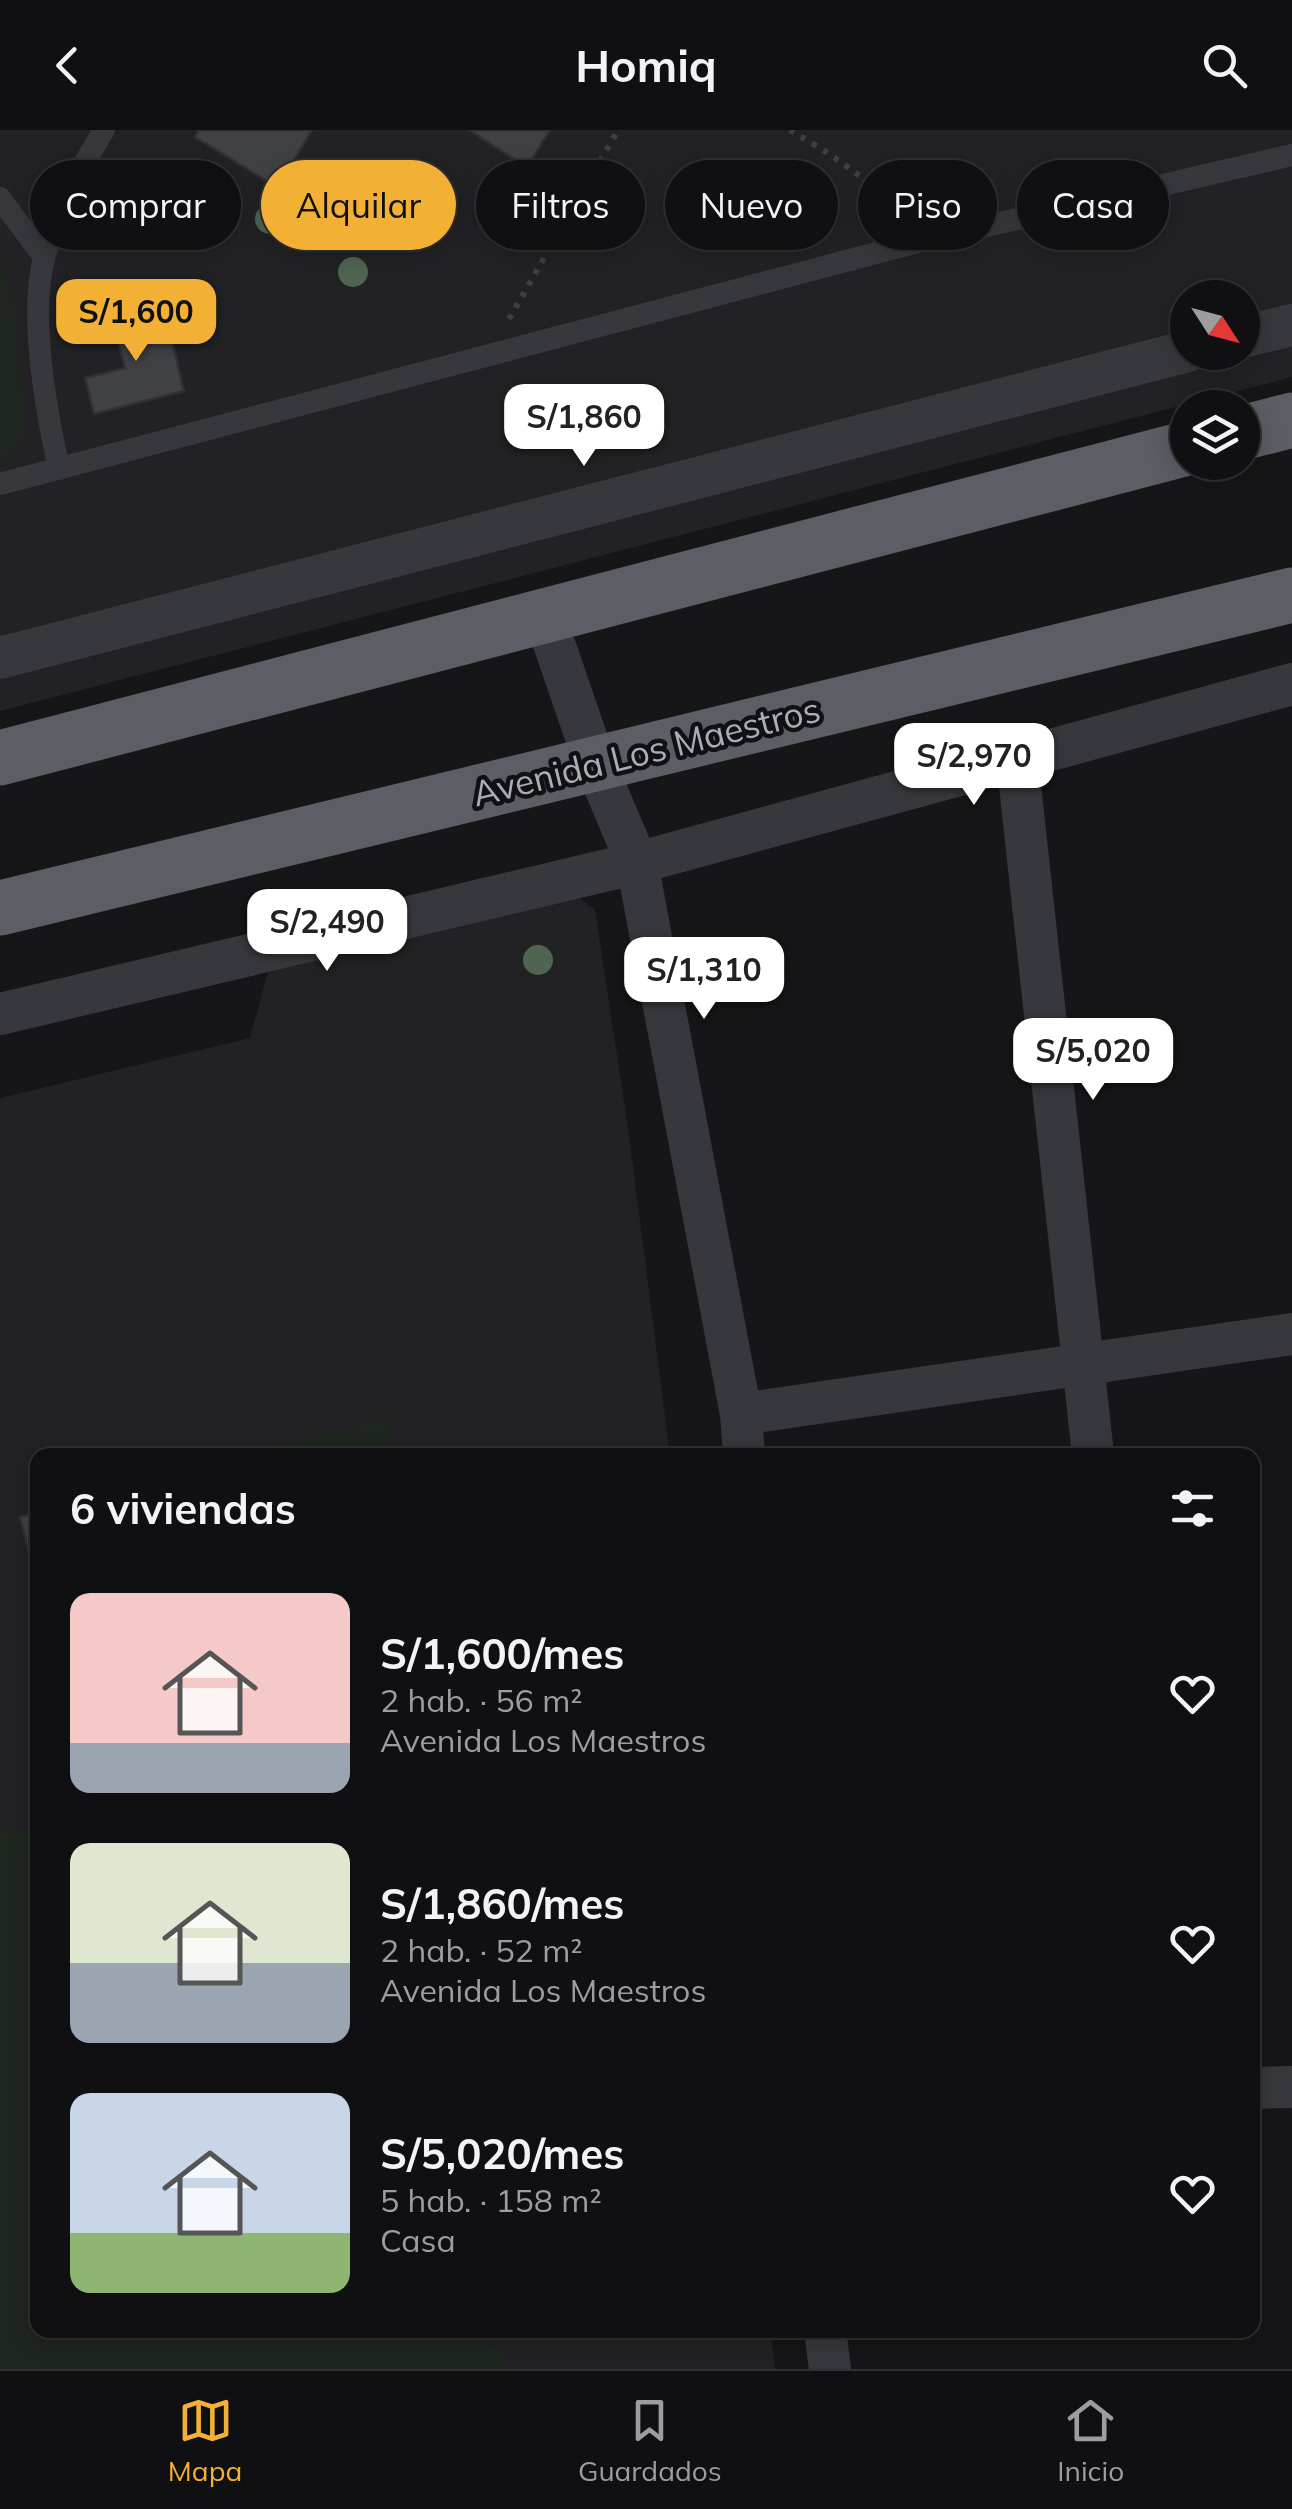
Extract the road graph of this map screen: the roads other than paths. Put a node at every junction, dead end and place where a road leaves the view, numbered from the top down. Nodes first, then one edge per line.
1 (104, 130) edge
2 (1292, 156) edge
3 (0, 198) edge
4 (44, 258) junction
5 (1292, 324) edge
6 (1260, 332) edge
7 (1170, 357) edge
8 (1292, 420) edge
9 (1260, 428) edge
10 (1170, 453) edge
11 (59, 468) junction
12 (0, 484) edge
13 (1292, 595) edge
14 (545, 617) junction
15 (0, 658) edge
16 (1292, 684) edge
17 (0, 758) edge
18 (1017, 758) junction
19 (595, 763) junction
20 (637, 863) junction
21 (0, 908) edge
22 (0, 1014) edge
23 (1292, 1334) edge
24 (1085, 1362) junction
25 (742, 1435) edge
26 (1092, 1448) edge
27 (1292, 2087) edge
28 (1260, 2088) edge
29 (826, 2338) edge
30 (830, 2369) edge

1 - 4 lane
2 - 11 lane
3 - 4 lane
4 - 11 lane
5 - 6 street
7 - 15 street
8 - 9 highway
10 - 14 highway
11 - 12 lane
13 - 19 highway, Avenida Los Maestros
14 - 17 highway
14 - 19 street
16 - 18 street
18 - 20 street
18 - 24 street
19 - 20 street
19 - 21 highway, Avenida Los Maestros
20 - 22 street
20 - 25 street
23 - 24 street
24 - 25 street
24 - 26 street
27 - 28 street
29 - 30 street

